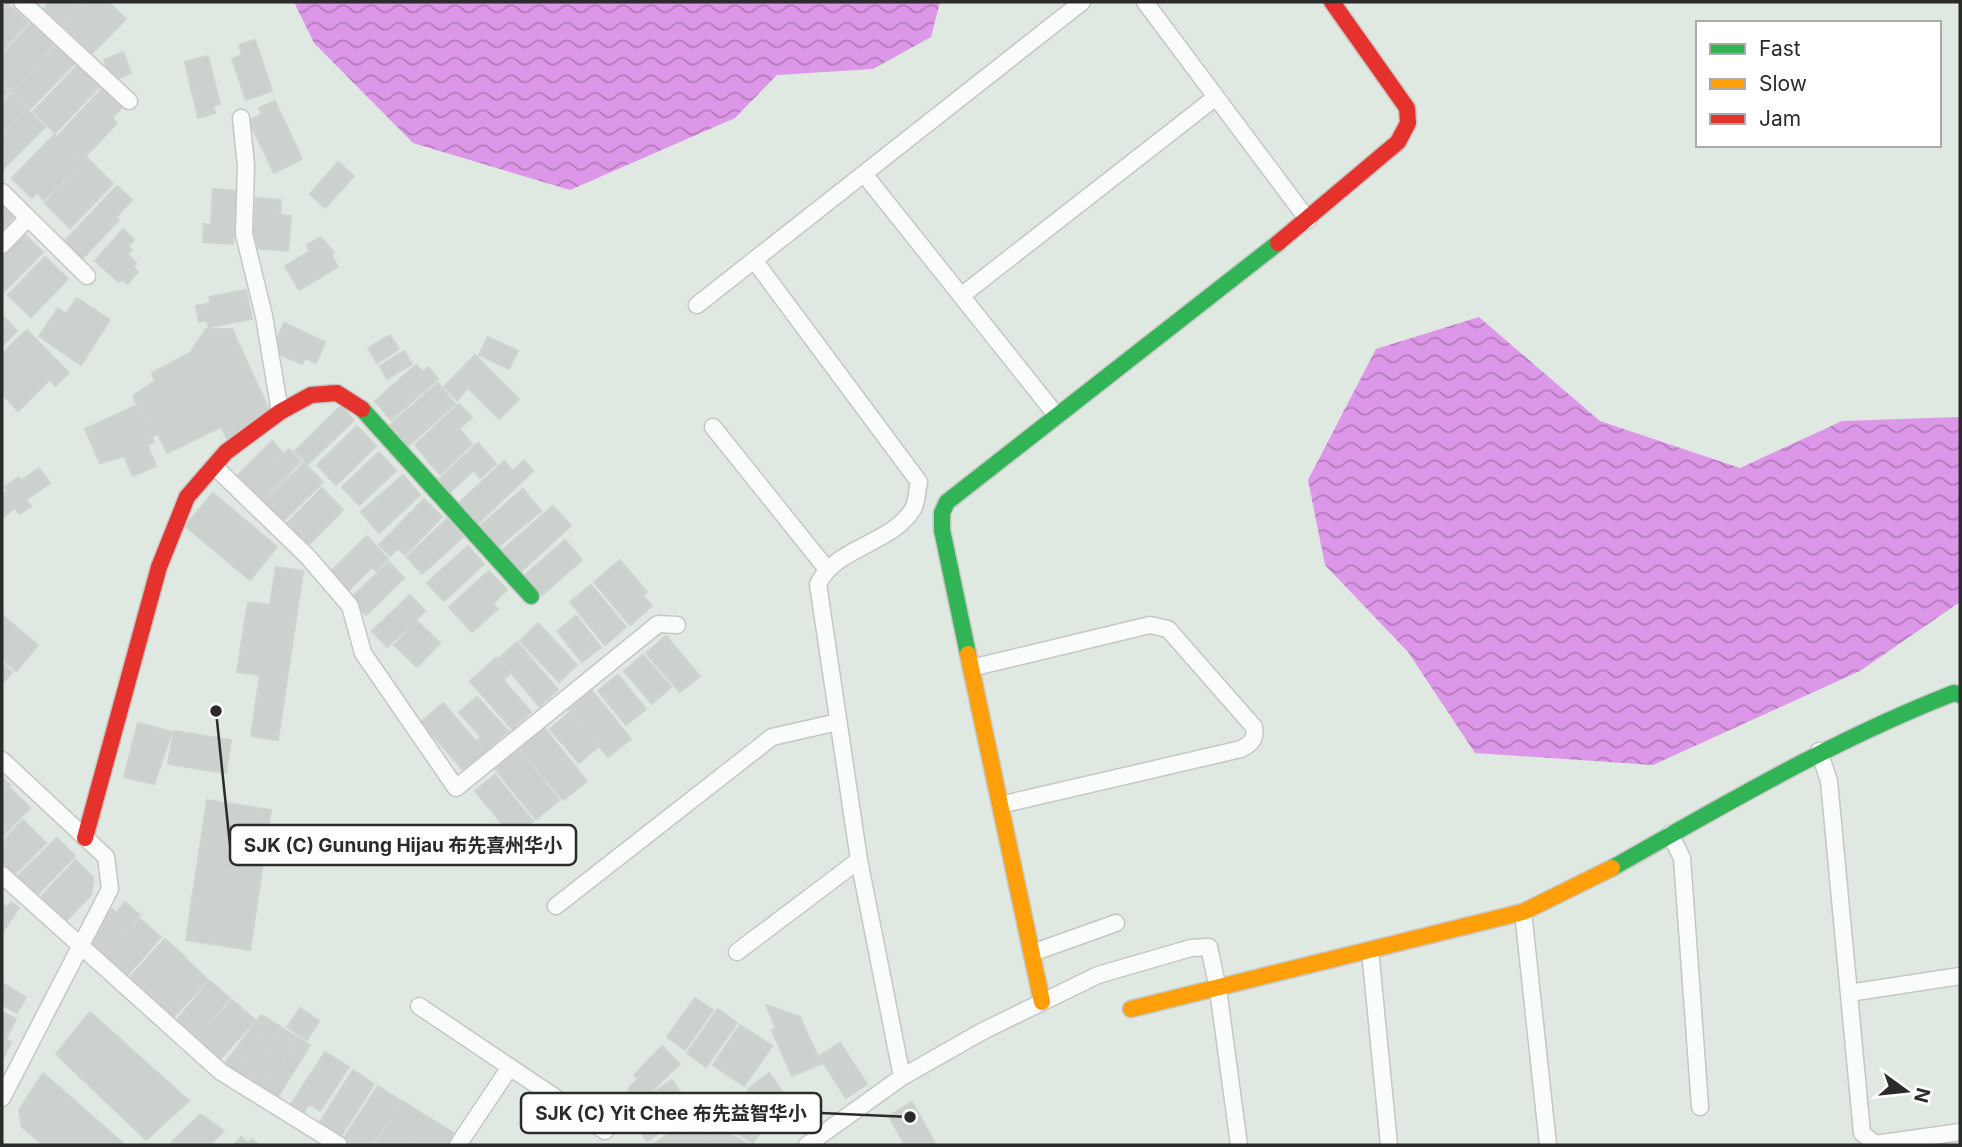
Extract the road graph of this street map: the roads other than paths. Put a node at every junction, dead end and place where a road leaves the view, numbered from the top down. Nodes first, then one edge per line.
1 (22, 2) edge
2 (1082, 2) edge
3 (1145, 2) edge
4 (1332, 2) edge
5 (1216, 97) junction
6 (130, 101) dead end
7 (241, 118) dead end
8 (864, 174) junction
9 (2, 192) edge
10 (28, 218) junction
11 (1308, 220) junction
12 (2, 245) edge
13 (754, 260) junction
14 (87, 276) dead end
15 (961, 296) junction
16 (697, 305) dead end
17 (280, 412) junction
18 (1057, 416) junction
19 (713, 426) dead end
20 (214, 466) junction
21 (826, 568) junction
22 (531, 596) dead end
23 (677, 625) dead end
24 (971, 668) junction
25 (1960, 695) edge
26 (838, 722) junction
27 (1819, 751) junction
28 (2, 760) edge
29 (1000, 805) junction
30 (1670, 834) junction
31 (85, 838) junction
32 (859, 860) junction
33 (2, 875) edge
34 (556, 906) dead end
35 (1523, 912) junction
36 (1116, 923) dead end
37 (81, 944) junction
38 (1370, 950) junction
39 (737, 952) dead end
40 (1032, 953) junction
41 (1960, 976) edge
42 (1218, 989) junction
43 (1849, 993) junction
44 (1042, 1002) junction
45 (419, 1006) dead end
46 (1131, 1009) dead end
47 (510, 1067) junction
48 (902, 1077) junction
49 (2, 1098) edge
50 (1700, 1107) dead end
51 (605, 1131) dead end
52 (1960, 1132) edge
53 (339, 1145) edge
54 (458, 1145) edge
55 (807, 1145) edge
56 (1239, 1145) edge
57 (1389, 1145) edge
58 (1548, 1145) edge

1 - 6 street
2 - 8 street
3 - 5 street
4 - 11 street
5 - 11 street
5 - 15 street
7 - 17 street
8 - 13 street
8 - 15 street
9 - 10 street
10 - 12 street
10 - 14 street
11 - 18 street
13 - 16 street
13 - 21 street
15 - 18 street
17 - 20 street
17 - 22 street
18 - 24 street
19 - 21 street
20 - 23 street
20 - 31 street
21 - 26 street
24 - 29 street
24 - 29 street
25 - 27 street
26 - 32 street
26 - 34 street
27 - 30 street
27 - 43 street
28 - 31 street
29 - 40 street
30 - 35 street
30 - 50 street
31 - 37 street
32 - 39 street
32 - 48 street
33 - 37 street
35 - 38 street
35 - 58 street
36 - 40 street
37 - 49 street
37 - 53 street
38 - 42 street
38 - 57 street
40 - 44 street
41 - 43 street
42 - 44 street
42 - 46 street
42 - 56 street
43 - 52 street
44 - 48 street
45 - 47 street
47 - 51 street
47 - 54 street
48 - 55 street

